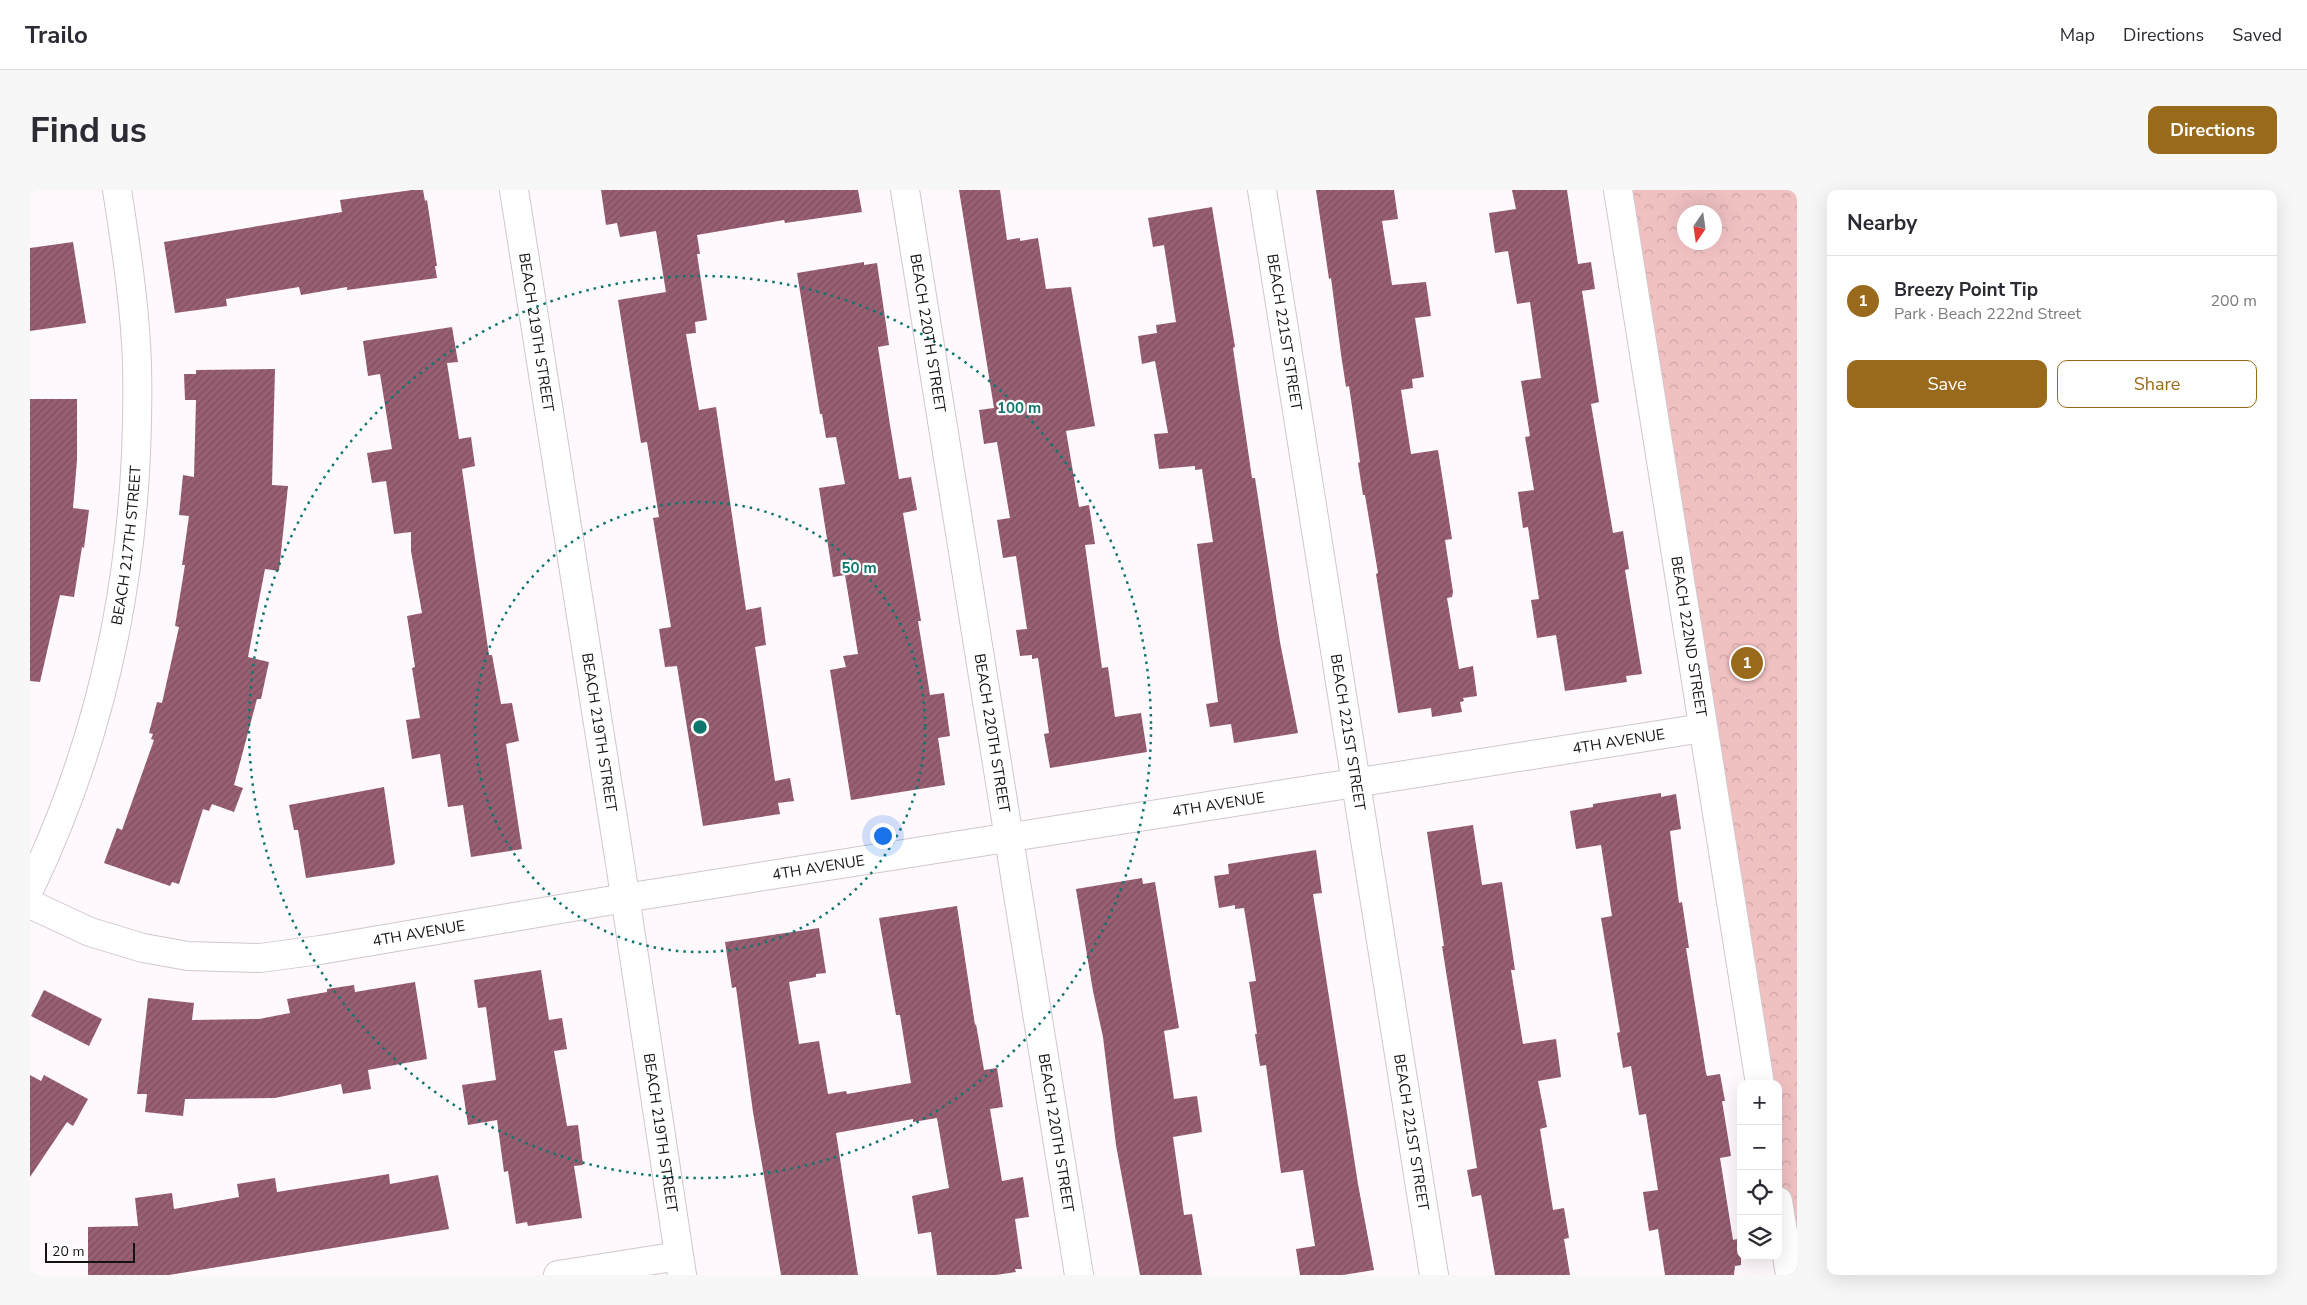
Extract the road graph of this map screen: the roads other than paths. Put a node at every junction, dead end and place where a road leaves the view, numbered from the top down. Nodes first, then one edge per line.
1 (117, 190) edge
2 (514, 190) edge
3 (906, 190) edge
4 (1262, 190) edge
5 (1618, 190) edge
6 (1703, 728) junction
7 (1356, 782) junction
8 (1008, 838) junction
9 (30, 888) edge
10 (626, 898) junction
11 (30, 904) edge
12 (1759, 1080) edge
13 (1780, 1215) edge
14 (681, 1266) edge
15 (558, 1275) edge
16 (1079, 1275) edge
17 (1434, 1275) edge
18 (1790, 1275) edge

1 - 9 street, BEACH 217TH STREET
2 - 10 street, BEACH 219TH STREET
3 - 8 street, BEACH 220TH STREET
4 - 7 street, BEACH 221ST STREET
5 - 6 street, BEACH 222ND STREET
6 - 7 street, 4TH AVENUE
6 - 12 street, BEACH 222ND STREET
7 - 8 street, 4TH AVENUE
7 - 17 street, BEACH 221ST STREET
8 - 10 street, 4TH AVENUE
8 - 16 street, BEACH 220TH STREET
10 - 11 street, 4TH AVENUE
10 - 14 street, BEACH 219TH STREET
13 - 18 street
14 - 15 street

